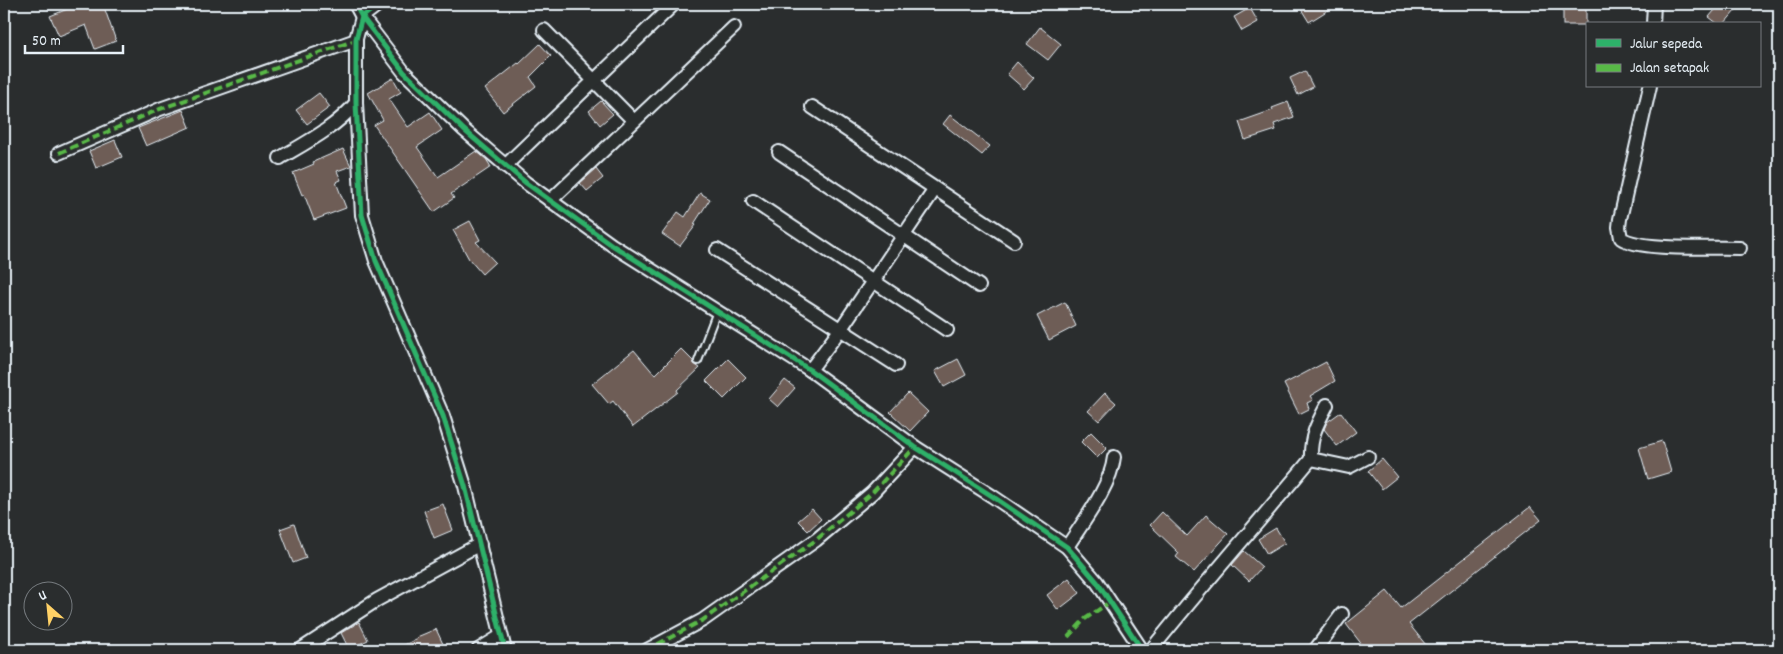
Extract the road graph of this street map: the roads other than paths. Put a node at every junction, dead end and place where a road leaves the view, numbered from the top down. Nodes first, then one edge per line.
1 (355, 4) edge
2 (379, 4) edge
3 (674, 4) edge
4 (1654, 4) edge
5 (362, 17) junction
6 (1653, 22) edge
7 (734, 27) dead end
8 (544, 30) dead end
9 (356, 40) junction
10 (593, 81) junction
11 (1650, 88) edge
12 (356, 103) junction
13 (812, 107) dead end
14 (634, 121) junction
15 (779, 152) dead end
16 (59, 153) dead end
17 (280, 158) dead end
18 (504, 166) junction
19 (936, 189) junction
20 (550, 201) junction
21 (753, 201) dead end
22 (904, 235) junction
23 (1014, 241) dead end
24 (1740, 248) dead end
25 (717, 250) dead end
26 (874, 280) junction
27 (979, 286) dead end
28 (717, 311) junction
29 (840, 330) junction
30 (946, 330) dead end
31 (698, 361) dead end
32 (896, 365) dead end
33 (810, 370) junction
34 (1327, 404) dead end
35 (915, 446) junction
36 (1114, 457) dead end
37 (1368, 457) dead end
38 (1311, 460) junction
39 (480, 544) junction
40 (1067, 547) junction
41 (1342, 614) dead end
42 (501, 636) junction
43 (300, 650) edge
44 (478, 650) edge
45 (504, 650) edge
46 (647, 650) edge
47 (1142, 650) edge
48 (1151, 650) edge
49 (1314, 650) edge

1 - 5 street
2 - 5 street
3 - 10 street
4 - 6 street
5 - 9 street
5 - 18 street
7 - 14 street
8 - 10 street
9 - 12 street
9 - 16 street
10 - 14 street
10 - 18 street
11 - 24 street
12 - 17 street
12 - 39 street
13 - 19 street
14 - 20 street
15 - 22 street
18 - 20 street
19 - 22 street
19 - 23 street
20 - 28 street
21 - 26 street
22 - 26 street
22 - 27 street
25 - 29 street
26 - 29 street
26 - 30 street
28 - 31 lane
28 - 33 street
29 - 32 street
29 - 33 street
33 - 35 street
34 - 38 street
35 - 40 street
35 - 46 street
36 - 40 street
37 - 38 street
38 - 48 street
39 - 42 street
39 - 43 street
40 - 47 street
41 - 49 street
42 - 44 street
42 - 45 street

